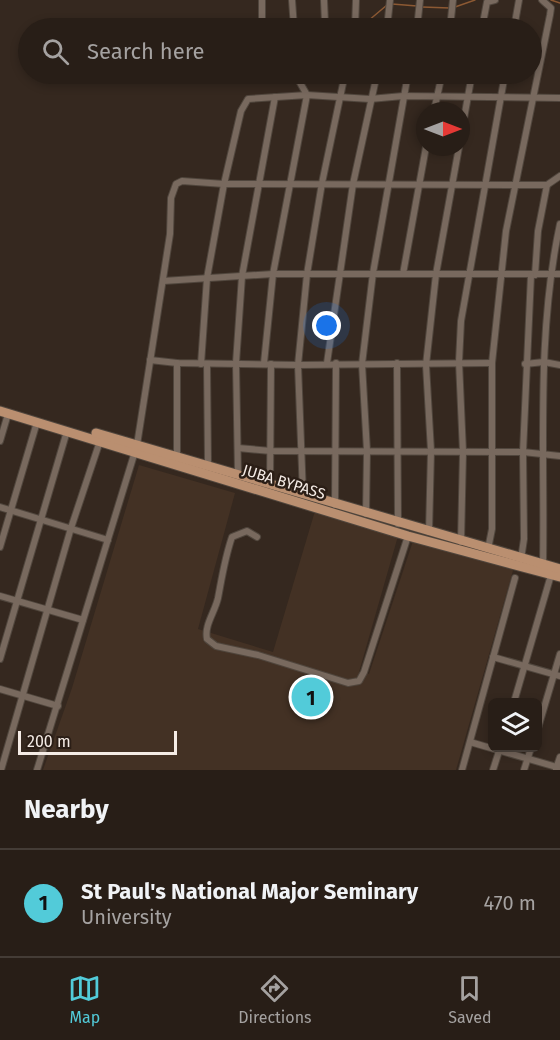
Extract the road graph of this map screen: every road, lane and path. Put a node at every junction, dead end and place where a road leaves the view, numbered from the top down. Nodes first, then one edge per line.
1 (262, 0) edge
2 (292, 0) edge
3 (324, 0) edge
4 (356, 0) edge
5 (390, 0) edge
6 (420, 0) edge
7 (453, 0) edge
8 (495, 0) edge
9 (519, 0) edge
10 (542, 0) edge
11 (262, 18) edge
12 (293, 18) edge
13 (325, 18) edge
14 (355, 18) edge
15 (388, 18) edge
16 (418, 18) edge
17 (451, 18) edge
18 (484, 18) edge
19 (516, 18) edge
20 (542, 56) edge
21 (301, 84) edge
22 (342, 84) edge
23 (374, 84) edge
24 (406, 84) edge
25 (440, 84) edge
26 (470, 84) edge
27 (503, 84) edge
28 (537, 84) edge
29 (307, 95) junction
30 (403, 96) junction
31 (275, 97) junction
32 (339, 97) junction
33 (437, 97) junction
34 (468, 97) junction
35 (534, 97) junction
36 (501, 98) junction
37 (560, 98) edge
38 (370, 99) junction
39 (436, 102) edge
40 (467, 102) edge
41 (424, 156) edge
42 (457, 156) edge
43 (560, 176) edge
44 (322, 183) junction
45 (418, 183) junction
46 (224, 184) junction
47 (289, 184) junction
48 (353, 184) junction
49 (387, 184) junction
50 (485, 184) junction
51 (516, 184) junction
52 (257, 185) junction
53 (452, 185) junction
54 (547, 185) junction
55 (560, 224) edge
56 (373, 273) junction
57 (436, 273) junction
58 (470, 273) junction
59 (501, 273) junction
60 (273, 274) junction
61 (307, 274) junction
62 (338, 274) junction
63 (403, 274) junction
64 (560, 274) edge
65 (533, 275) junction
66 (552, 275) junction
67 (242, 276) junction
68 (207, 278) junction
69 (163, 281) junction
70 (150, 360) junction
71 (459, 362) junction
72 (544, 362) junction
73 (177, 363) junction
74 (237, 363) junction
75 (267, 363) junction
76 (327, 363) junction
77 (336, 363) junction
78 (397, 363) junction
79 (492, 363) junction
80 (204, 364) junction
81 (298, 364) junction
82 (362, 364) junction
83 (525, 364) junction
84 (560, 364) edge
85 (426, 365) junction
86 (0, 406) edge
87 (4, 413) edge
88 (37, 422) junction
89 (68, 431) junction
90 (0, 441) edge
91 (100, 441) junction
92 (238, 448) junction
93 (136, 449) junction
94 (334, 450) junction
95 (399, 450) junction
96 (367, 451) junction
97 (431, 451) junction
98 (272, 452) junction
99 (302, 452) junction
100 (463, 452) junction
101 (523, 452) junction
102 (491, 453) junction
103 (545, 454) junction
104 (560, 456) edge
105 (177, 457) junction
106 (208, 466) junction
107 (238, 476) junction
108 (270, 485) junction
109 (303, 495) junction
110 (335, 505) junction
111 (0, 507) edge
112 (11, 510) junction
113 (366, 514) junction
114 (42, 519) junction
115 (398, 524) junction
116 (71, 528) junction
117 (429, 533) junction
118 (408, 536) junction
119 (257, 537) dead end
120 (108, 540) junction
121 (461, 542) junction
122 (0, 547) edge
123 (487, 550) junction
124 (521, 559) junction
125 (543, 565) junction
126 (560, 569) edge
127 (555, 576) edge
128 (515, 578) dead end
129 (0, 596) edge
130 (18, 600) junction
131 (48, 610) junction
132 (83, 620) junction
133 (560, 654) edge
134 (493, 657) junction
135 (0, 659) edge
136 (525, 666) junction
137 (557, 676) edge
138 (0, 689) edge
139 (22, 696) junction
140 (515, 698) edge
141 (58, 706) junction
142 (542, 715) edge
143 (470, 742) junction
144 (488, 746) edge
145 (499, 752) edge
146 (509, 752) edge
147 (530, 752) edge
148 (560, 757) edge
149 (528, 758) junction
150 (558, 768) edge
151 (1, 770) edge
152 (37, 770) edge
153 (462, 770) edge
154 (493, 770) edge
155 (524, 770) edge

1 - 11 street
2 - 12 street
3 - 13 street
4 - 14 street
5 - 15 street
6 - 16 street
7 - 17 street
8 - 18 street
9 - 19 street
10 - 20 street
21 - 29 street
22 - 32 street
23 - 38 street
24 - 30 street
25 - 33 street
26 - 34 street
27 - 36 street
28 - 35 street
29 - 31 street
29 - 32 street
29 - 47 street
30 - 33 street
30 - 38 street
30 - 49 street
31 - 46 street
31 - 52 street
32 - 38 street
32 - 44 street
33 - 34 street
33 - 39 street
34 - 36 street
34 - 40 street
35 - 36 street
35 - 37 street
35 - 51 street
36 - 50 street
38 - 48 street
41 - 45 street
42 - 53 street
43 - 54 street
44 - 47 street
44 - 48 street
44 - 61 street
45 - 49 street
45 - 53 street
45 - 63 street
46 - 52 street
46 - 68 street
46 - 69 street
47 - 52 street
47 - 60 street
48 - 49 street
48 - 62 street
49 - 56 street
50 - 51 street
50 - 53 street
50 - 58 street
51 - 54 street
51 - 59 street
52 - 67 street
53 - 57 street
54 - 65 street
55 - 66 street
56 - 62 street
56 - 63 street
56 - 82 street
57 - 58 street
57 - 63 street
57 - 85 street
58 - 59 street
58 - 71 street
59 - 65 street
59 - 79 street
60 - 61 street
60 - 67 street
60 - 75 street
61 - 62 street
61 - 81 street
62 - 76 street
64 - 66 street
65 - 66 street
65 - 83 street
66 - 72 street
67 - 68 street
67 - 74 street
68 - 69 street
68 - 80 street
69 - 70 street
70 - 73 street
70 - 93 street
71 - 79 street
71 - 85 street
71 - 100 street
72 - 83 street
72 - 84 street
72 - 103 street
73 - 80 street
73 - 105 street
74 - 75 street
74 - 80 street
74 - 92 street
75 - 81 street
75 - 98 street
76 - 77 street
76 - 81 street
77 - 82 street
77 - 94 street
78 - 82 street
78 - 85 street
78 - 95 street
79 - 102 street
80 - 106 street
81 - 99 street
82 - 96 street
83 - 101 street
85 - 97 street
86 - 93 main road, JUBA BYPASS
87 - 88 main road, JUBA BYPASS
87 - 90 street
88 - 89 main road, JUBA BYPASS
88 - 112 street
89 - 91 main road, JUBA BYPASS
89 - 114 street
91 - 93 main road, JUBA BYPASS
91 - 116 street
92 - 98 street
92 - 107 street
93 - 105 main road, JUBA BYPASS
93 - 118 main road, JUBA BYPASS
93 - 120 street
94 - 96 street
94 - 99 street
94 - 110 street
95 - 96 street
95 - 97 street
95 - 115 street
96 - 113 street
97 - 100 street
97 - 117 street
98 - 99 street
98 - 108 street
99 - 109 street
100 - 102 street
100 - 121 street
101 - 102 street
101 - 103 street
101 - 124 street
102 - 123 street
103 - 104 street
103 - 125 street
105 - 106 main road, JUBA BYPASS
106 - 107 main road, JUBA BYPASS
107 - 108 main road, JUBA BYPASS
108 - 109 main road, JUBA BYPASS
109 - 110 main road, JUBA BYPASS
110 - 113 main road, JUBA BYPASS
111 - 112 street
112 - 114 street
112 - 122 street
113 - 115 main road, JUBA BYPASS
114 - 116 street
114 - 130 street
115 - 117 main road, JUBA BYPASS
116 - 120 street
116 - 131 street
117 - 121 main road, JUBA BYPASS
118 - 119 street
118 - 127 main road, JUBA BYPASS
120 - 132 street
121 - 123 main road, JUBA BYPASS
123 - 124 main road, JUBA BYPASS
124 - 125 main road, JUBA BYPASS
125 - 126 main road, JUBA BYPASS
127 - 136 street
128 - 134 street
129 - 130 street
130 - 131 street
130 - 135 street
131 - 132 street
131 - 139 street
132 - 141 street
133 - 137 street
134 - 136 street
134 - 143 street
136 - 137 street
136 - 140 street
137 - 142 street
138 - 139 street
139 - 141 street
139 - 151 street
141 - 152 street
143 - 144 street
143 - 153 street
145 - 154 street
146 - 149 street
147 - 149 street
148 - 150 street
149 - 150 street
149 - 155 street

